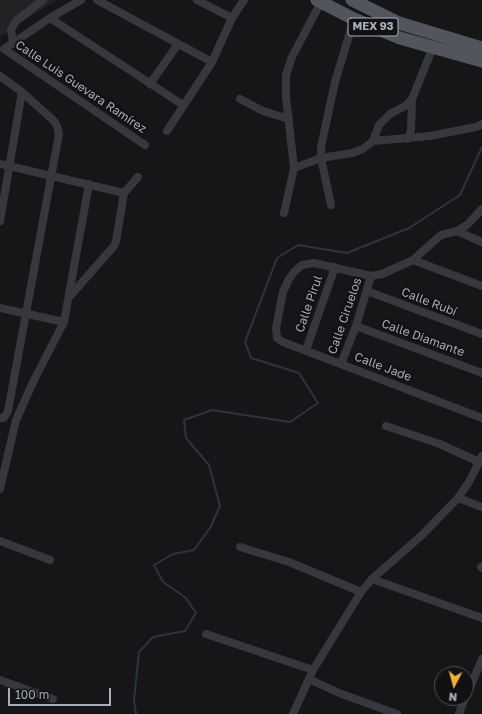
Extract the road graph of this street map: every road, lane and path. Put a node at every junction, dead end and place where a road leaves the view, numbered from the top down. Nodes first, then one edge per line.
1 (43, 0) edge
2 (81, 0) edge
3 (97, 0) edge
4 (197, 0) edge
5 (244, 0) edge
6 (352, 0) edge
7 (319, 1) edge
8 (50, 18) junction
9 (232, 18) junction
10 (354, 19) junction
11 (13, 44) junction
12 (178, 44) junction
13 (433, 47) junction
14 (482, 48) edge
15 (2, 53) edge
16 (482, 61) edge
17 (212, 62) junction
18 (0, 76) edge
19 (150, 84) junction
20 (22, 92) junction
21 (240, 99) dead end
22 (412, 99) junction
23 (184, 105) junction
24 (289, 119) junction
25 (482, 124) edge
26 (166, 131) dead end
27 (408, 139) junction
28 (373, 141) junction
29 (145, 145) dead end
30 (321, 158) junction
31 (0, 164) edge
32 (10, 167) junction
33 (294, 168) junction
34 (51, 175) junction
35 (138, 178) dead end
36 (89, 184) junction
37 (124, 193) junction
38 (331, 205) dead end
39 (482, 209) edge
40 (284, 213) dead end
41 (0, 222) edge
42 (457, 231) junction
43 (482, 242) edge
44 (413, 260) junction
45 (335, 267) junction
46 (371, 276) junction
47 (482, 286) edge
48 (367, 291) junction
49 (69, 297) junction
50 (0, 308) edge
51 (26, 313) junction
52 (64, 322) junction
53 (356, 326) junction
54 (482, 334) edge
55 (306, 350) junction
56 (341, 364) junction
57 (482, 373) edge
58 (0, 418) edge
59 (482, 418) edge
60 (386, 426) dead end
61 (481, 459) edge
62 (0, 488) edge
63 (458, 498) junction
64 (482, 507) edge
65 (0, 541) edge
66 (240, 547) dead end
67 (50, 560) dead end
68 (372, 579) junction
69 (361, 592) junction
70 (482, 618) edge
71 (206, 634) dead end
72 (482, 659) edge
73 (313, 670) junction
74 (474, 678) edge
75 (309, 679) junction
76 (0, 680) edge
77 (53, 699) dead end
78 (293, 714) edge
79 (397, 714) edge

1 - 11 street
2 - 8 street
3 - 12 street
4 - 9 street
5 - 9 street
6 - 14 main road, MEX 93
7 - 10 main road, MEX 93
7 - 24 street
8 - 11 street
8 - 19 street
9 - 17 street
10 - 13 main road, MEX 93
10 - 30 street
11 - 15 street
12 - 17 street
12 - 19 street
13 - 16 main road, MEX 93
13 - 22 street
15 - 29 street, Calle Luis Guevara Ramírez
17 - 23 street
18 - 20 street
19 - 23 street
20 - 32 street
20 - 34 street
21 - 24 street
22 - 27 street
22 - 28 street
23 - 26 street
24 - 33 street
25 - 27 street
27 - 28 street
28 - 30 street
30 - 33 street
30 - 38 street
31 - 32 street
32 - 34 street
32 - 41 street
33 - 40 street
34 - 36 street
34 - 51 street
35 - 37 street
36 - 37 street
36 - 49 street
37 - 49 street
39 - 42 street
42 - 43 street
42 - 44 street
44 - 46 street
44 - 47 street
45 - 46 street
45 - 55 street, Calle Pirul
45 - 55 street, Calle Jade
46 - 48 street, Calle Ciruelos
48 - 53 street, Calle Ciruelos
48 - 54 street, Calle Rubí
49 - 52 street
50 - 51 street
51 - 52 street
51 - 58 street
52 - 62 street
53 - 56 street, Calle Ciruelos
53 - 57 street, Calle Diamante
55 - 56 street, Calle Jade
56 - 59 street, Calle Jade
60 - 61 street
61 - 63 street
63 - 64 street
63 - 68 street
65 - 67 street
66 - 69 street
68 - 69 street
68 - 70 street
69 - 73 street
71 - 73 street
72 - 74 street
73 - 75 street
75 - 78 street
75 - 79 street
76 - 77 street

